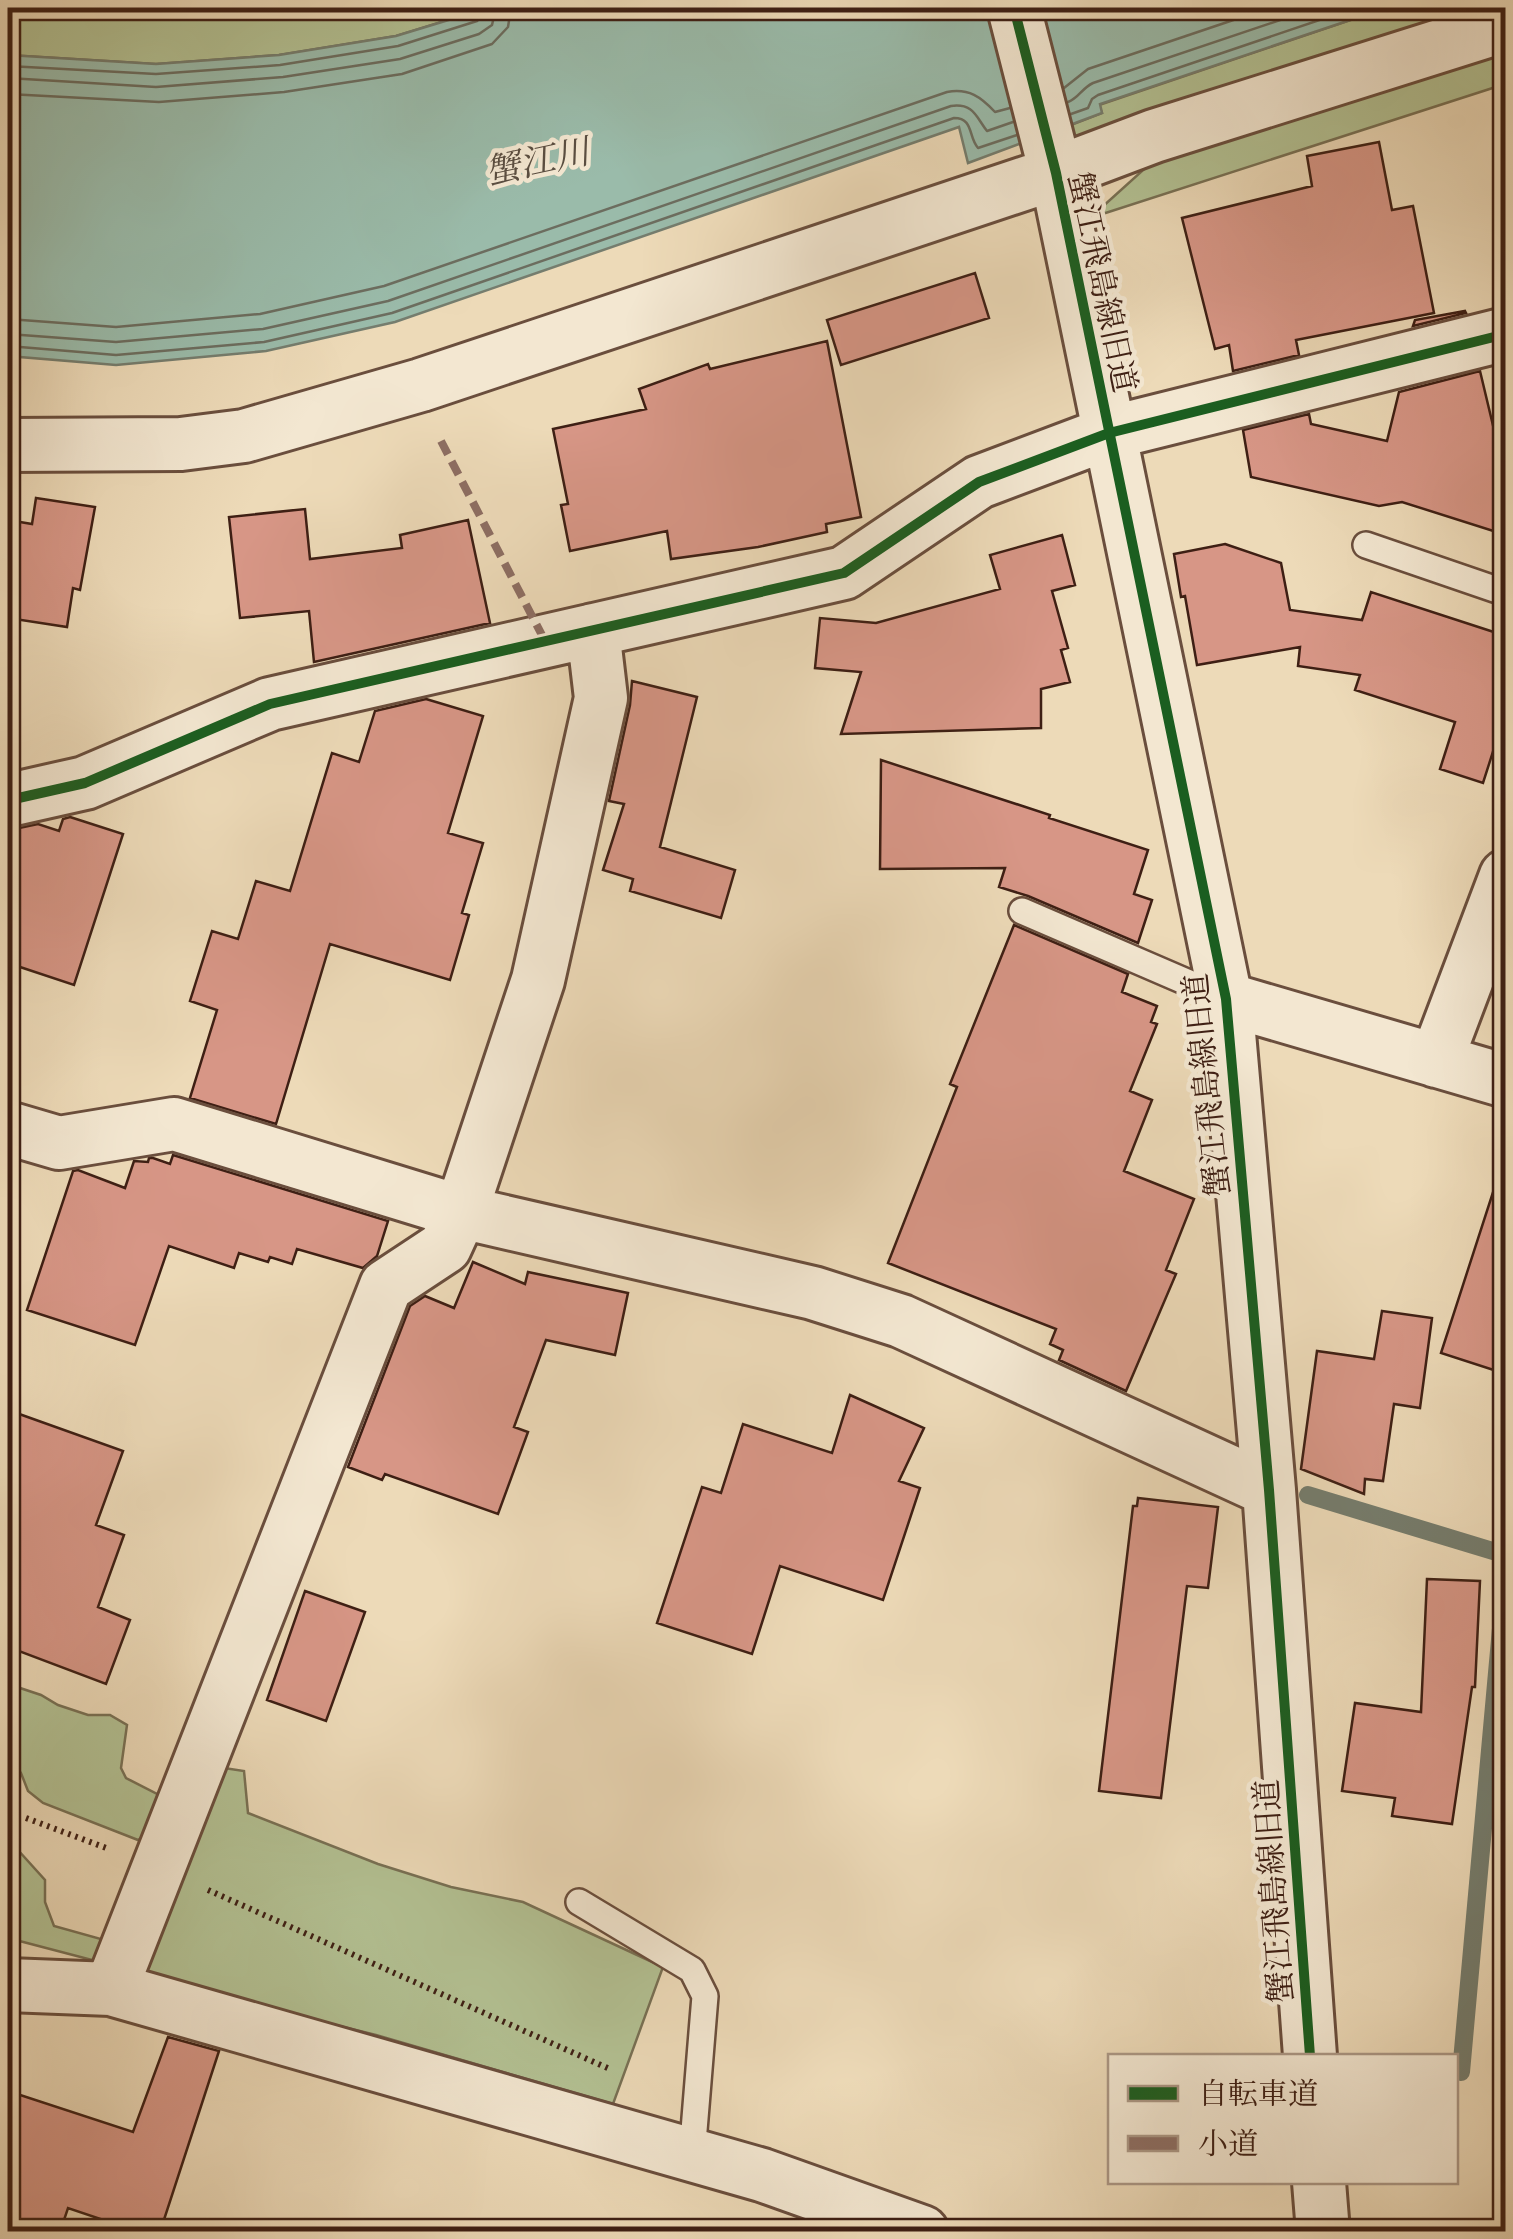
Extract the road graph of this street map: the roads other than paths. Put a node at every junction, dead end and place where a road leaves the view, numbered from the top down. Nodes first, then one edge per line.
1 (1014, 8) edge
2 (1506, 25) edge
3 (1054, 164) junction
4 (1506, 334) edge
5 (1109, 433) junction
6 (13, 443) edge
7 (1366, 545) dead end
8 (1506, 594) edge
9 (593, 630) junction
10 (8, 798) edge
11 (1506, 876) edge
12 (1022, 911) dead end
13 (1226, 999) junction
14 (1436, 1061) junction
15 (1506, 1081) edge
16 (8, 1128) edge
17 (461, 1212) junction
18 (1270, 1490) junction
19 (579, 1902) dead end
20 (8, 1986) edge
21 (111, 1989) junction
22 (1310, 2054) edge
23 (694, 2131) junction
24 (1319, 2184) edge
25 (922, 2232) edge
26 (1323, 2232) edge

1 - 3 street, 蟹江飛島線旧道
2 - 3 street
3 - 5 street, 蟹江飛島線旧道
3 - 6 street
4 - 5 street
5 - 9 street
5 - 13 street, 蟹江飛島線旧道
7 - 8 lane
9 - 10 street
9 - 17 street
11 - 14 street
12 - 13 lane
13 - 14 street
13 - 18 street, 蟹江飛島線旧道
14 - 15 street
16 - 17 street
17 - 18 street
17 - 21 street
18 - 22 street, 蟹江飛島線旧道
19 - 23 lane
20 - 21 street
21 - 23 street
23 - 25 street
24 - 26 street

